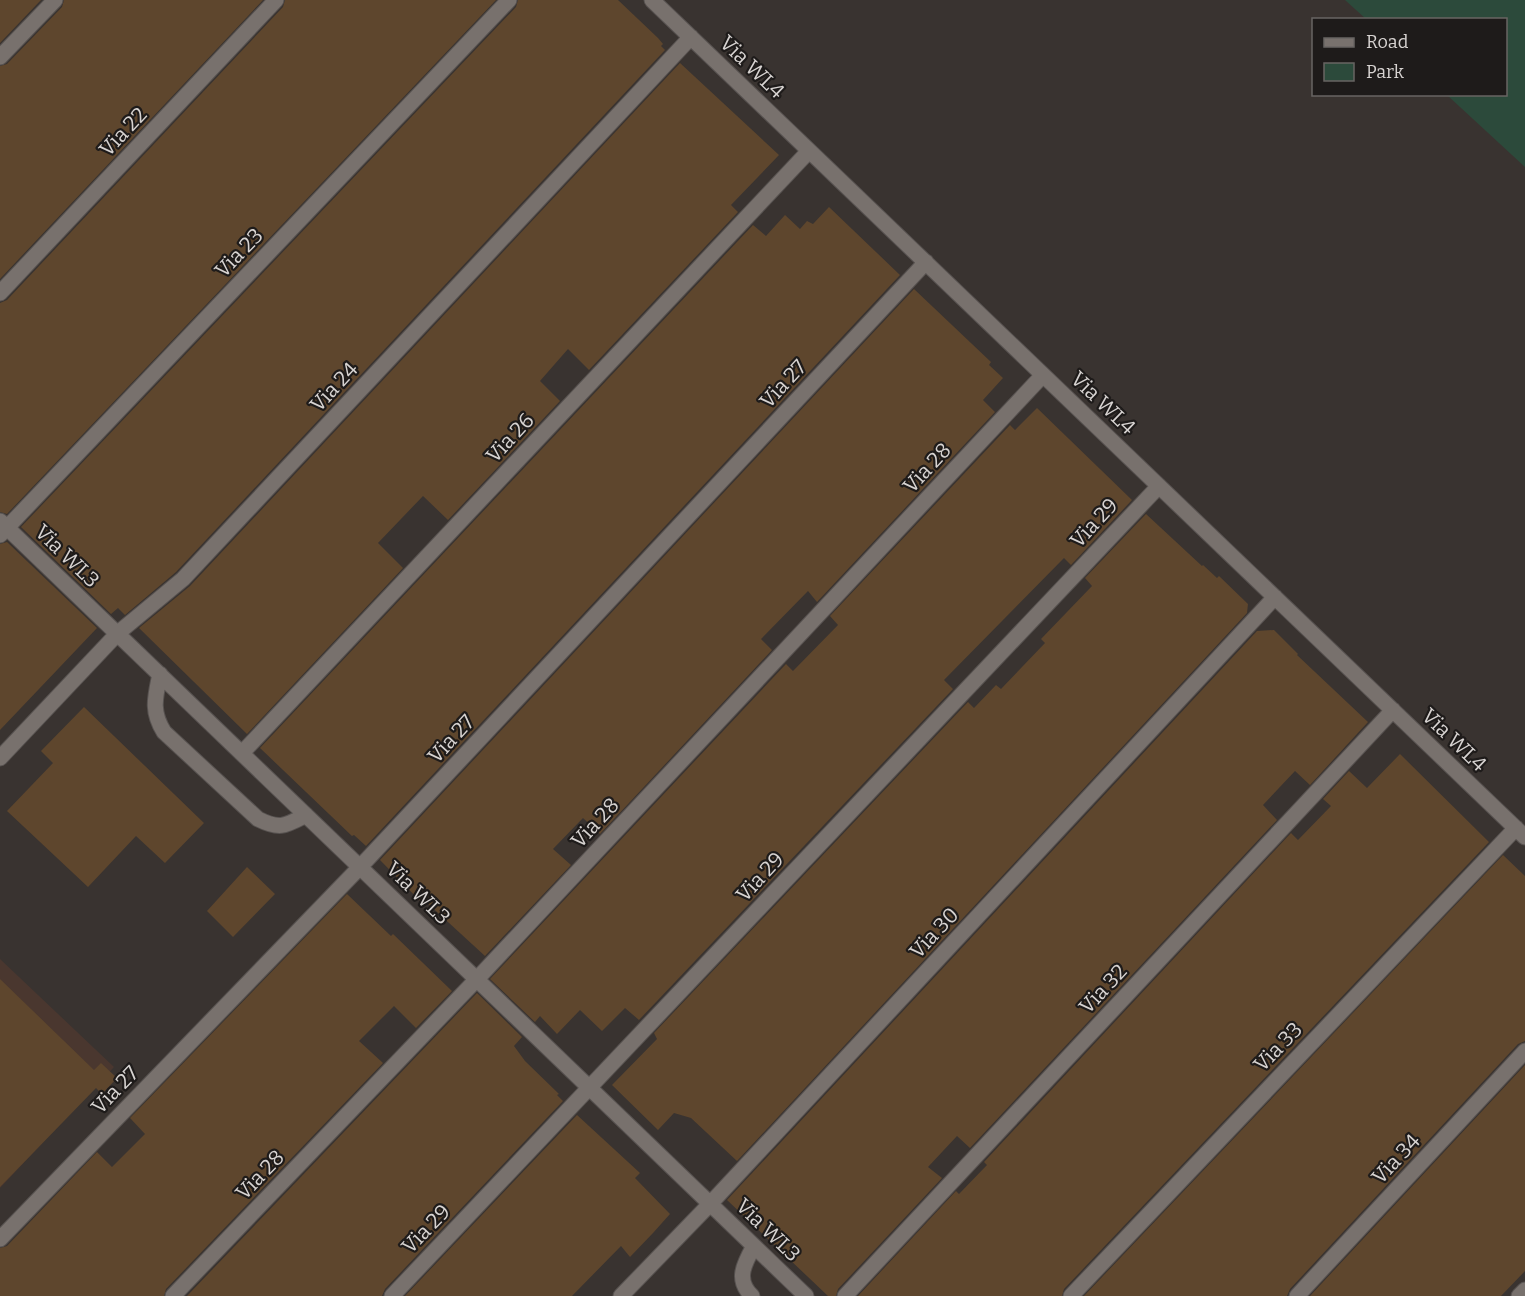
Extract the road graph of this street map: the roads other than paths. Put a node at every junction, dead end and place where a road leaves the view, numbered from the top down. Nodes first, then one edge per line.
1 (55, 0) edge
2 (276, 0) edge
3 (508, 0) edge
4 (652, 0) edge
5 (691, 38) junction
6 (0, 57) edge
7 (809, 151) junction
8 (926, 262) junction
9 (0, 293) edge
10 (1043, 375) junction
11 (1159, 486) junction
12 (2, 528) edge
13 (1275, 597) junction
14 (118, 633) junction
15 (160, 674) junction
16 (1393, 710) junction
17 (242, 753) junction
18 (0, 758) edge
19 (306, 815) junction
20 (1520, 832) edge
21 (360, 867) junction
22 (477, 980) junction
23 (1525, 1051) edge
24 (590, 1088) junction
25 (710, 1204) junction
26 (0, 1239) edge
27 (754, 1246) junction
28 (1525, 1290) edge
29 (173, 1296) edge
30 (392, 1296) edge
31 (621, 1296) edge
32 (752, 1296) edge
33 (806, 1296) edge
34 (845, 1296) edge
35 (1071, 1296) edge
36 (1297, 1296) edge
37 (1520, 1296) edge

1 - 6 street
2 - 9 street, Via 22
3 - 12 street, Via 23
4 - 5 street, Via WL4
5 - 7 street, Via WL4
5 - 14 street, Via 24
7 - 8 street, Via WL4
7 - 17 street, Via 26
8 - 10 street, Via WL4
8 - 21 street, Via 27
10 - 11 street, Via WL4
10 - 22 street, Via 28
11 - 13 street, Via WL4
11 - 24 street, Via 29
12 - 14 street, Via WL3
13 - 16 street, Via WL4
13 - 25 street, Via 30
14 - 15 street, Via WL3
14 - 18 street, Via 24
15 - 17 street, Via WL3
15 - 19 street
16 - 20 street, Via WL4
16 - 34 street, Via 32
17 - 19 street, Via WL3
19 - 21 street, Via WL3
20 - 35 street, Via 33
21 - 22 street, Via WL3
21 - 26 street, Via 27
22 - 24 street, Via WL3
22 - 29 street, Via 28
23 - 36 street, Via 34
24 - 25 street, Via WL3
24 - 30 street, Via 29
25 - 27 street, Via WL3
25 - 31 street, Via 30
27 - 32 street
27 - 33 street, Via WL3
28 - 37 street

